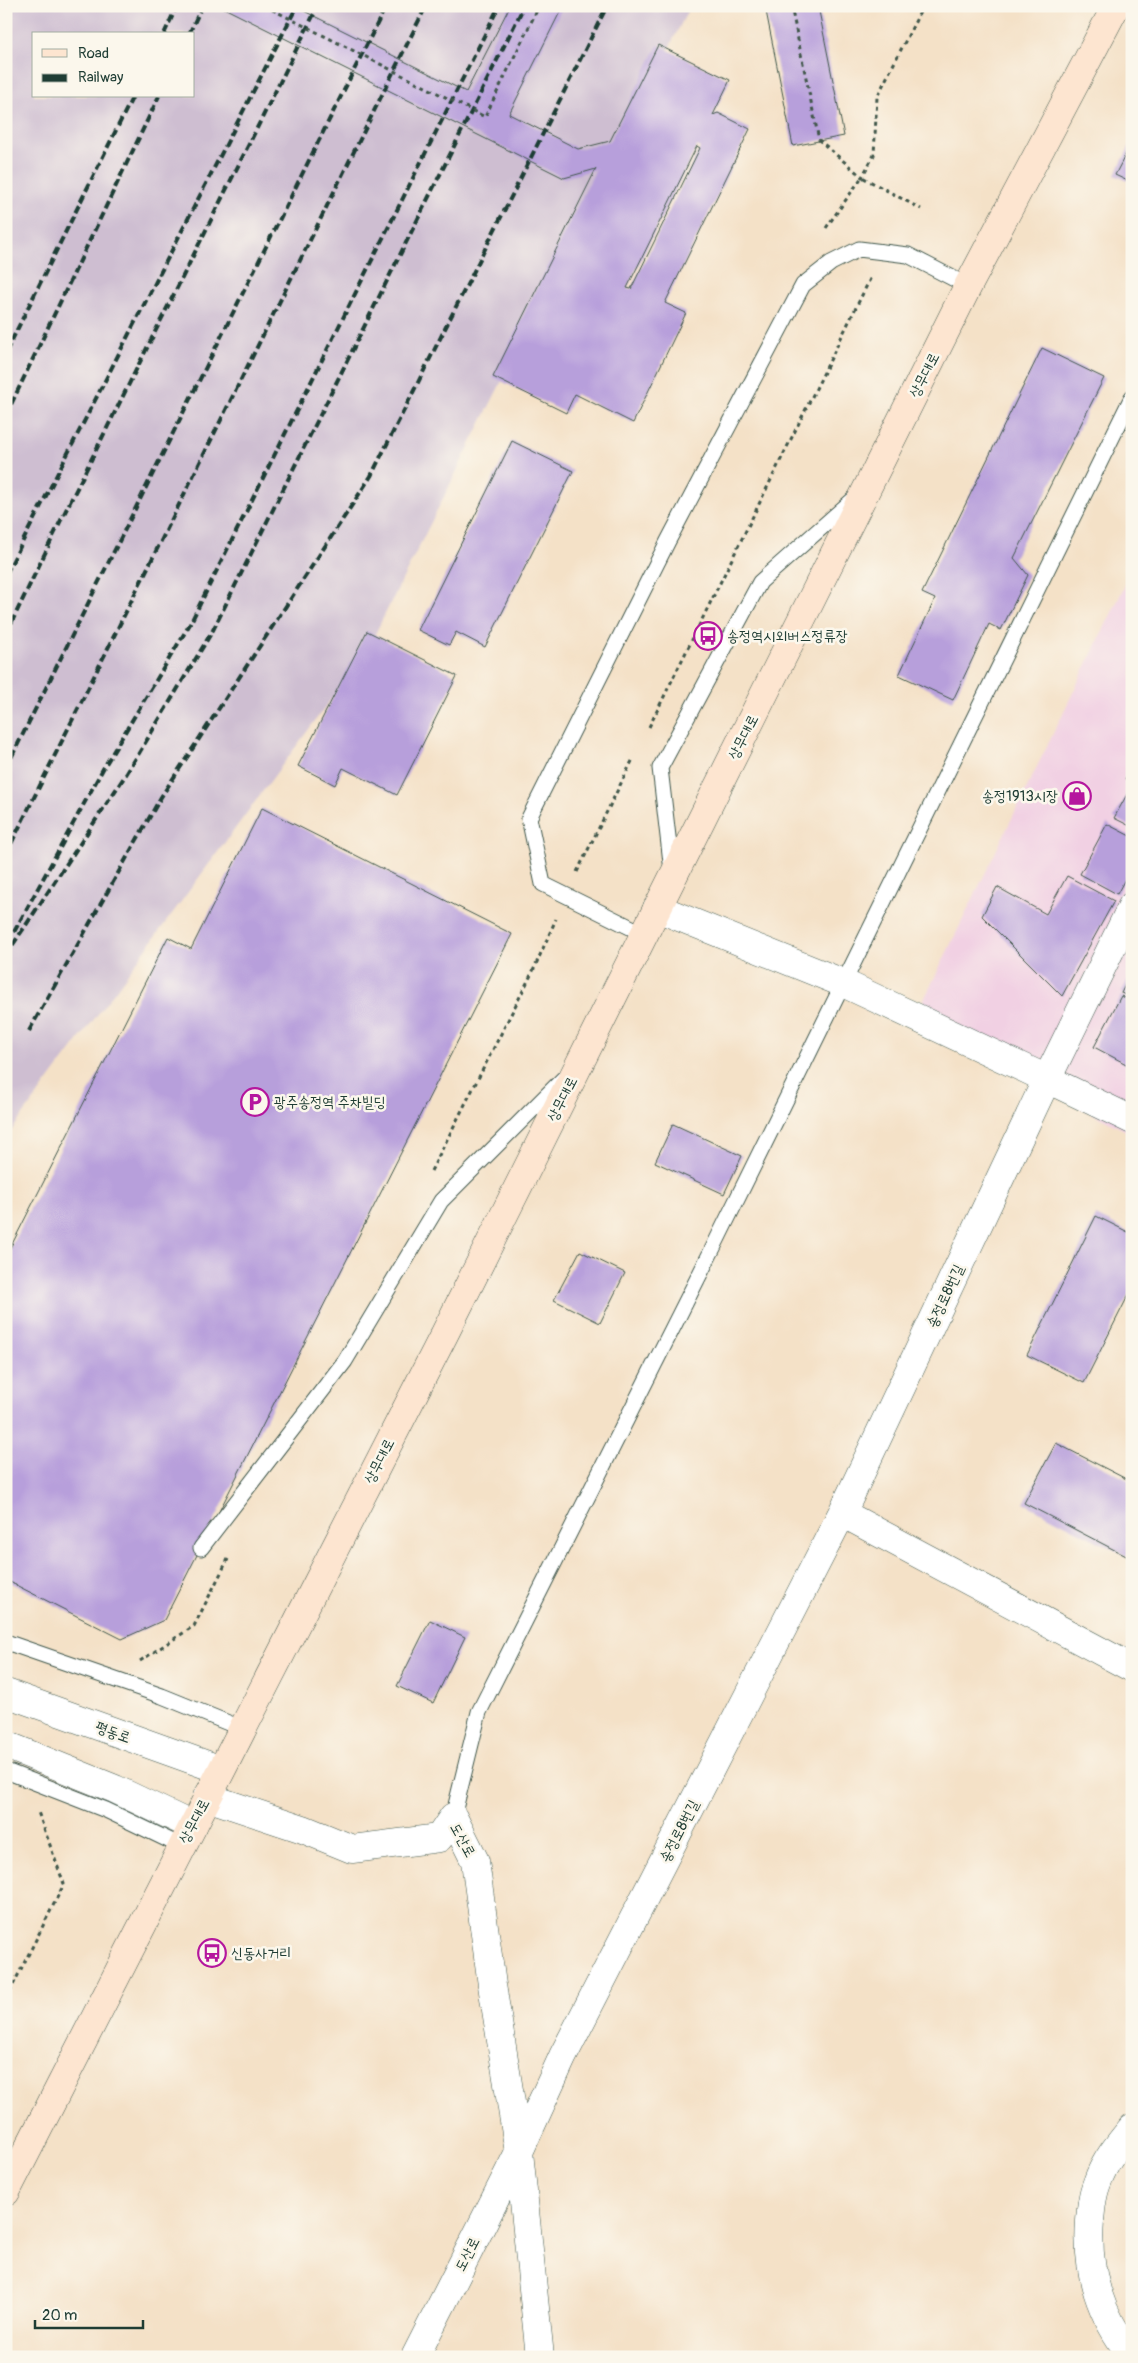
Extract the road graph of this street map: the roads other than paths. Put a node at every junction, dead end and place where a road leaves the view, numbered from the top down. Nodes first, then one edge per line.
1 (1116, 6) edge
2 (968, 286) junction
3 (1132, 396) edge
4 (868, 487) junction
5 (672, 878) junction
6 (1132, 906) edge
7 (657, 908) junction
8 (644, 934) junction
9 (843, 983) junction
10 (581, 1061) junction
11 (1047, 1079) junction
12 (1132, 1120) edge
13 (842, 1513) junction
14 (201, 1548) dead end
15 (6, 1642) edge
16 (1132, 1668) edge
17 (6, 1693) edge
18 (243, 1729) junction
19 (6, 1745) edge
20 (221, 1770) junction
21 (6, 1771) edge
22 (207, 1797) junction
23 (452, 1817) junction
24 (187, 1836) junction
25 (1132, 2128) edge
26 (519, 2152) junction
27 (6, 2192) edge
28 (1132, 2356) edge
29 (415, 2357) edge
30 (540, 2357) edge

1 - 2 main road, 상무대로
2 - 4 main road, 상무대로
2 - 8 lane
3 - 9 lane
4 - 5 main road, 상무대로
4 - 5 lane
5 - 7 main road, 상무대로
6 - 11 street, 송정로8번길
7 - 8 main road, 상무대로
7 - 9 street
8 - 10 main road, 상무대로
9 - 11 street
9 - 23 lane
10 - 14 lane
10 - 18 main road, 상무대로
11 - 12 street
11 - 13 street, 송정로8번길
13 - 16 street
13 - 26 street, 송정로8번길
15 - 18 lane
17 - 20 street, 평동로
18 - 20 main road, 상무대로
19 - 24 street
20 - 22 main road, 상무대로
21 - 24 lane
22 - 23 street, 도산로
22 - 24 main road, 상무대로
23 - 26 street, 도산로
24 - 27 main road, 상무대로
25 - 28 street
26 - 29 street, 도산로
26 - 30 street, 도산로

